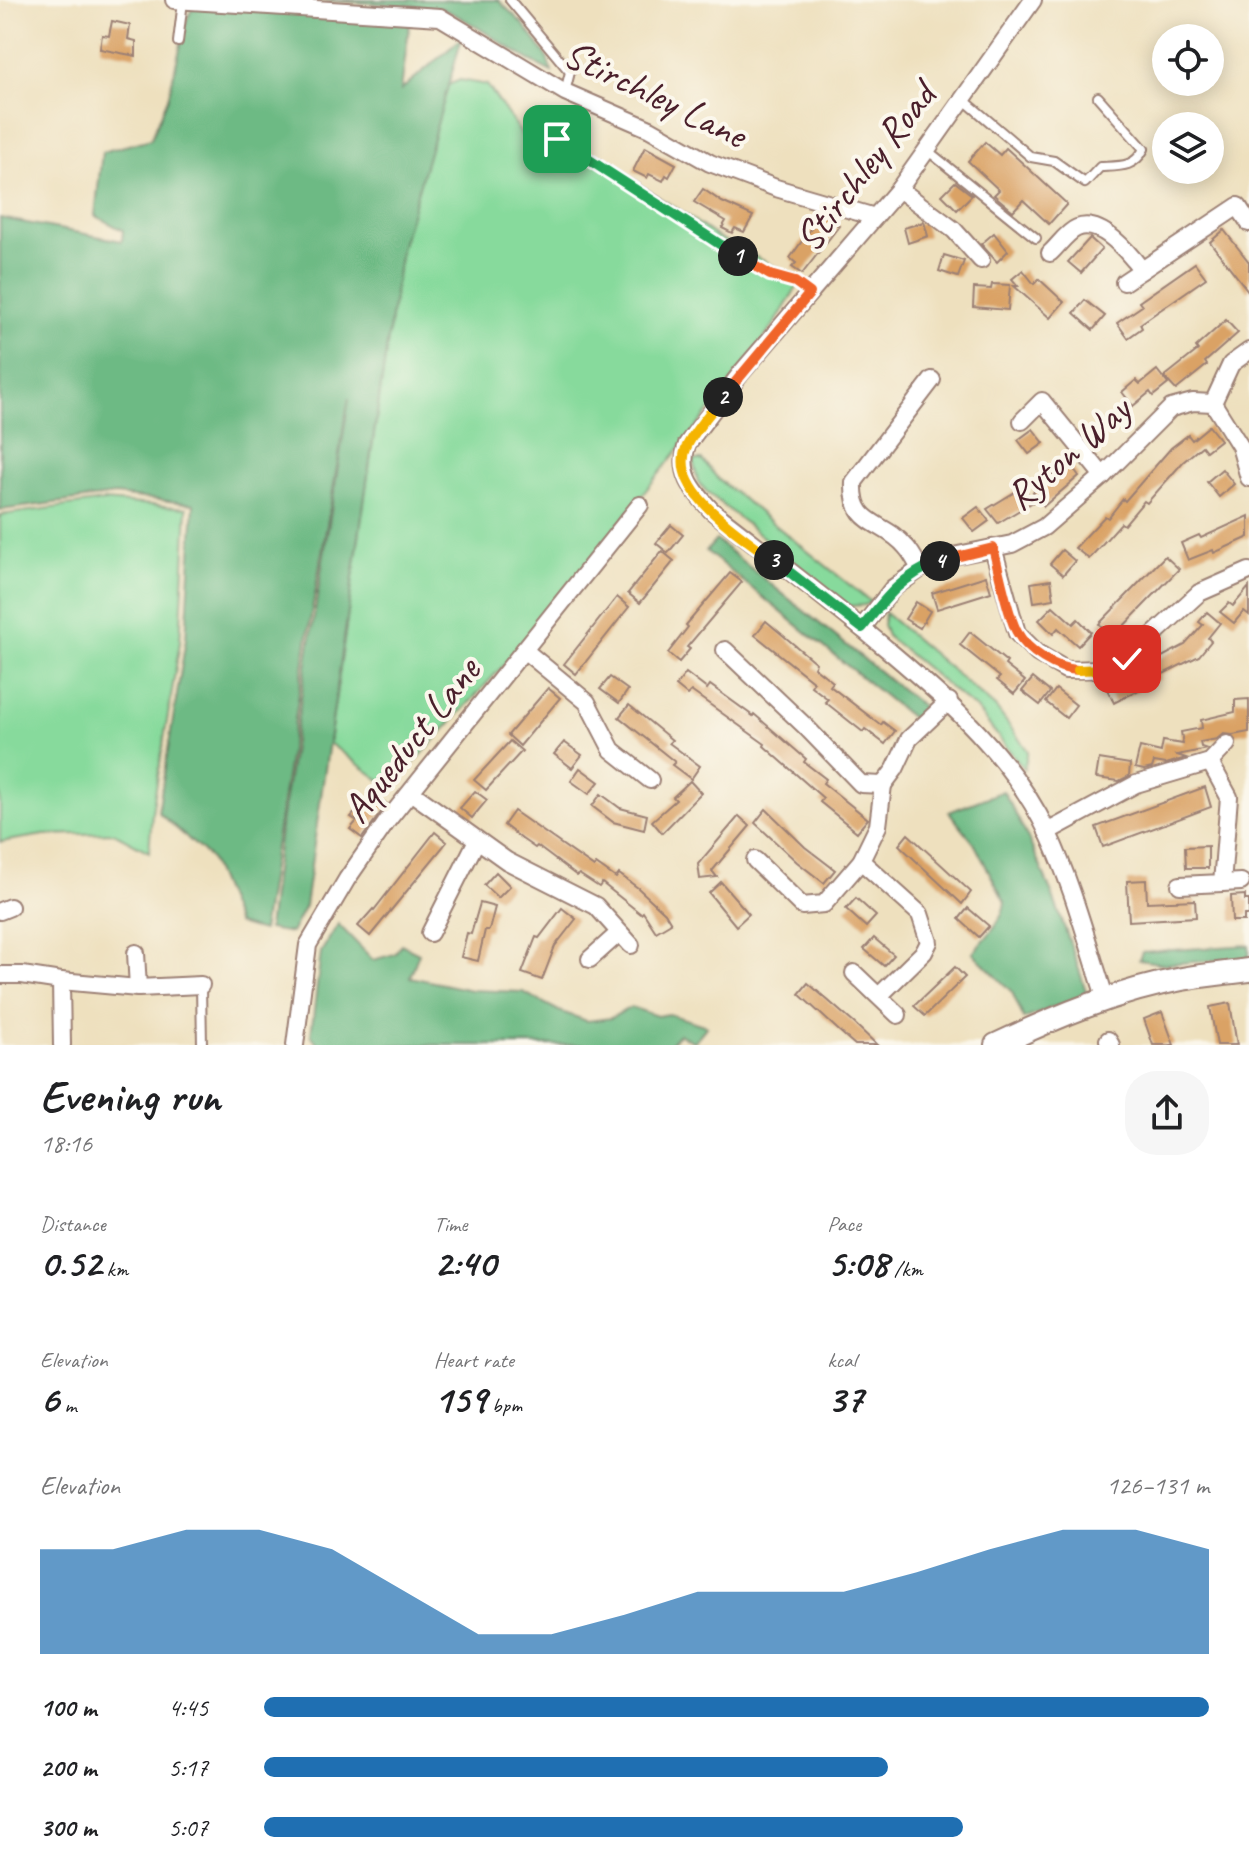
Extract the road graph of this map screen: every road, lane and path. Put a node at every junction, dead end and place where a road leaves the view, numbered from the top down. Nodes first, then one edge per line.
1 (174, 0) edge
2 (510, 0) edge
3 (1033, 0) edge
4 (183, 1) edge
5 (178, 42) dead end
6 (565, 92) junction
7 (1098, 97) dead end
8 (962, 99) junction
9 (557, 139) dead end
10 (927, 150) junction
11 (899, 189) junction
12 (875, 217) junction
13 (1249, 223) edge
14 (1036, 238) dead end
15 (1050, 253) dead end
16 (981, 260) dead end
17 (1142, 270) junction
18 (1124, 282) dead end
19 (810, 293) junction
20 (1249, 351) edge
21 (932, 380) dead end
22 (1213, 403) junction
23 (1022, 421) dead end
24 (1103, 476) junction
25 (1249, 478) edge
26 (640, 505) dead end
27 (993, 548) junction
28 (920, 569) junction
29 (1249, 571) edge
30 (862, 628) junction
31 (524, 650) junction
32 (725, 650) dead end
33 (949, 701) junction
34 (1227, 744) dead end
35 (1210, 762) junction
36 (650, 780) dead end
37 (883, 785) junction
38 (412, 793) junction
39 (1047, 832) junction
40 (477, 840) junction
41 (755, 860) dead end
42 (861, 861) junction
43 (1245, 882) edge
44 (1222, 883) junction
45 (1180, 885) dead end
46 (430, 933) dead end
47 (619, 933) junction
48 (631, 945) dead end
49 (136, 953) dead end
50 (590, 959) dead end
51 (1249, 970) edge
52 (854, 973) dead end
53 (0, 975) edge
54 (61, 981) junction
55 (201, 985) joint
56 (138, 988) junction
57 (879, 996) junction
58 (1106, 1000) junction
59 (898, 1015) dead end
60 (62, 1045) edge
61 (202, 1045) edge
62 (295, 1045) edge
63 (996, 1045) edge

1 - 4 street, Stirchley Lane
2 - 6 lane
3 - 8 street, Stirchley Road
4 - 5 lane
4 - 6 street, Stirchley Lane
6 - 12 street, Stirchley Lane
7 - 8 lane
8 - 10 street, Stirchley Road
9 - 19 lane
10 - 11 street, Stirchley Road
10 - 14 lane
11 - 12 street, Stirchley Road
11 - 16 street
12 - 19 street, Stirchley Road
13 - 17 street
15 - 17 street
17 - 18 street
19 - 30 street, Stirchley Road
20 - 22 street
21 - 28 street
22 - 24 street, Ryton Way
22 - 25 street
23 - 24 street
24 - 27 street, Ryton Way
26 - 31 street, Aqueduct Lane
27 - 28 street, Ryton Way
27 - 29 street
28 - 30 street, Ryton Way
30 - 33 street, Stirchley Road
31 - 36 street
31 - 38 street, Aqueduct Lane
32 - 37 street
33 - 37 street
33 - 39 street, Stirchley Road
34 - 35 street
35 - 39 street
35 - 44 street
37 - 42 street
38 - 40 street
38 - 62 street, Aqueduct Lane
39 - 58 street, Stirchley Road
40 - 46 street
40 - 47 street
41 - 42 street
42 - 57 street
43 - 44 street
44 - 45 street
47 - 48 street
47 - 50 street
49 - 56 street
51 - 58 street
52 - 57 street
53 - 54 street
54 - 56 street
54 - 60 street
55 - 56 street
55 - 61 lane
57 - 59 street
58 - 63 street

